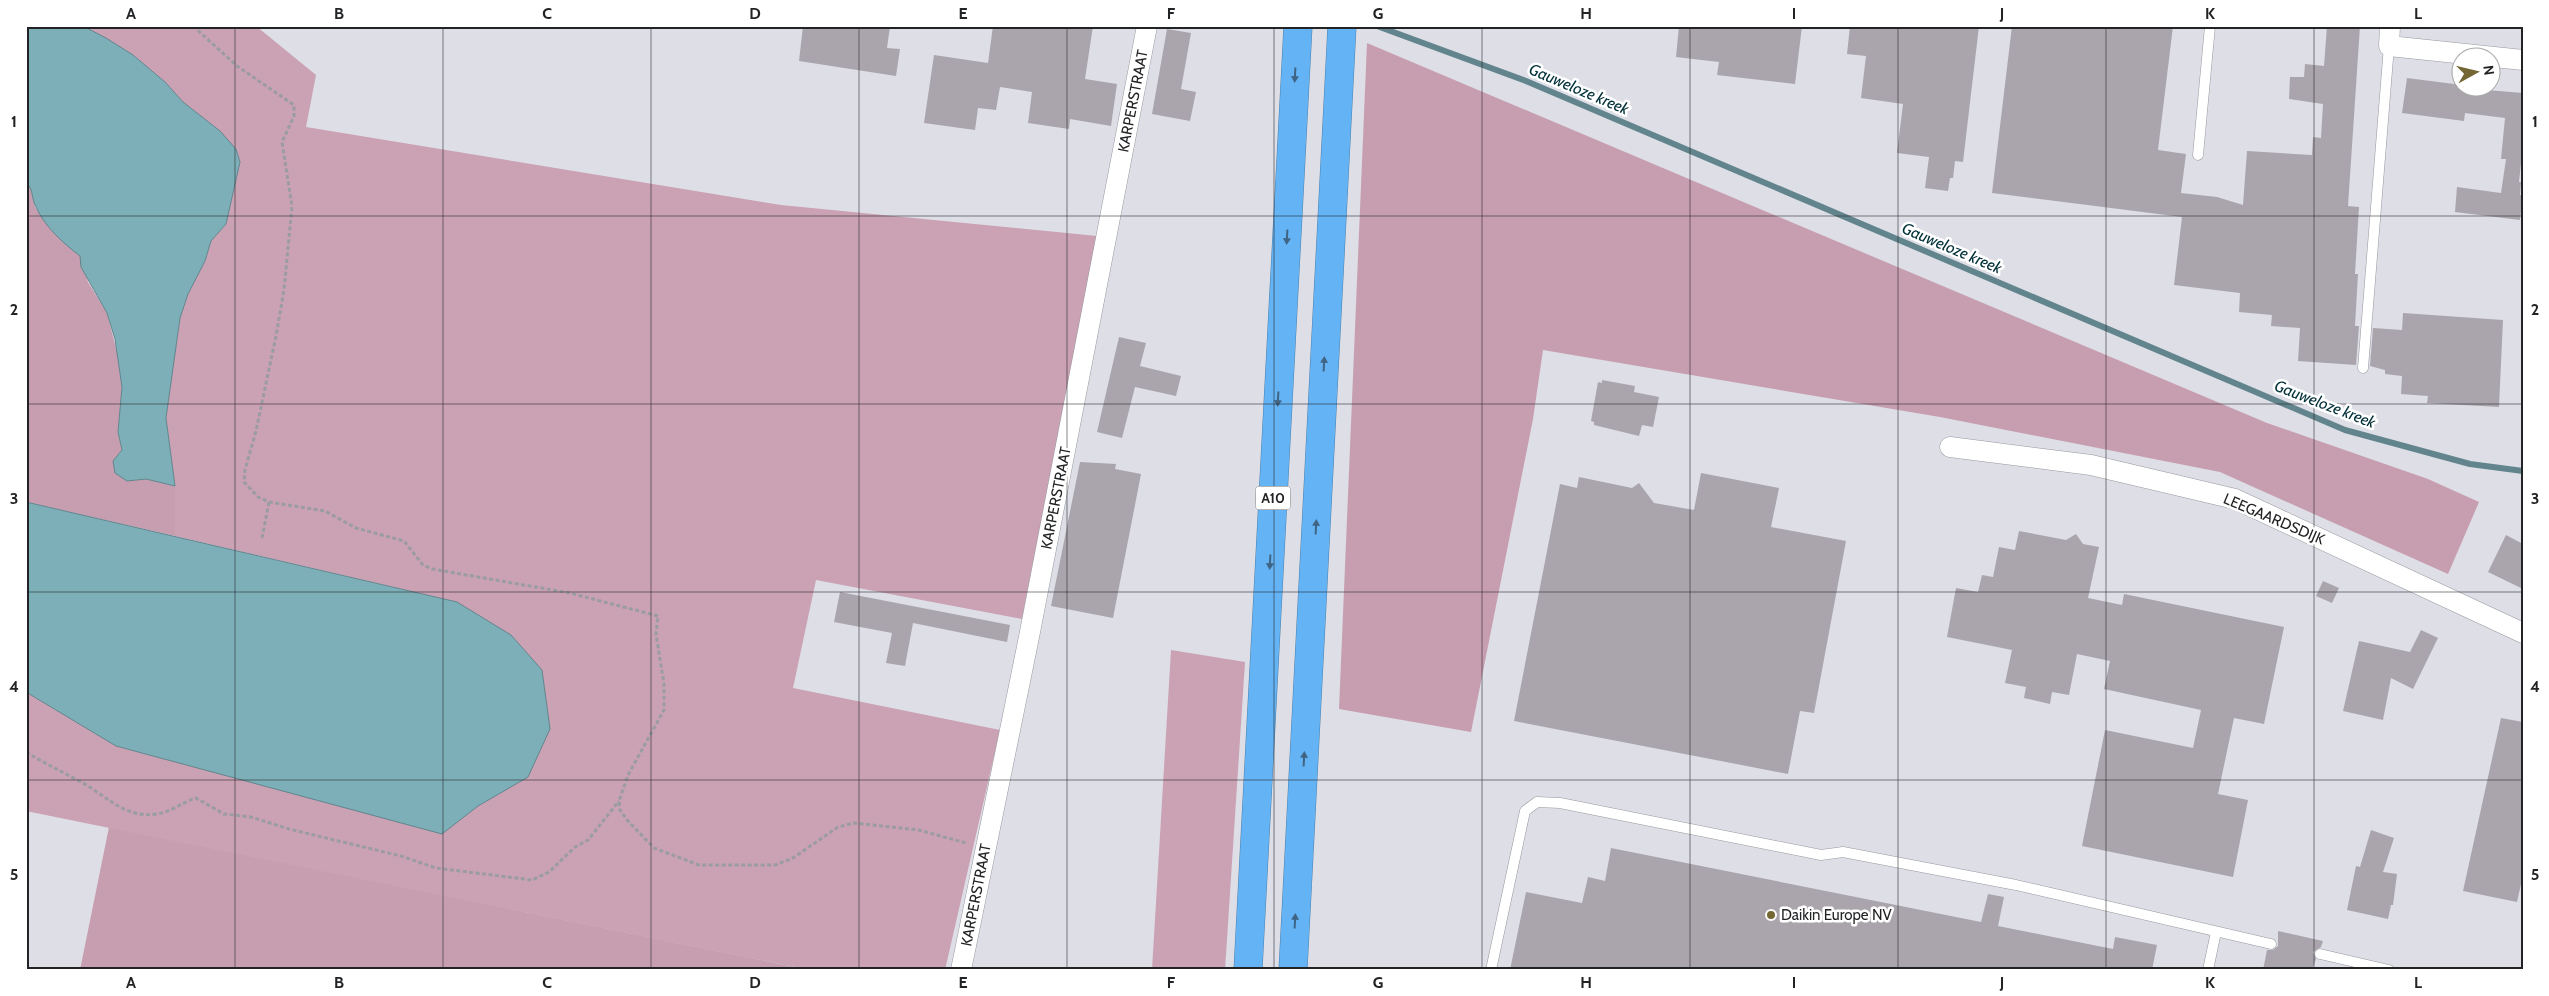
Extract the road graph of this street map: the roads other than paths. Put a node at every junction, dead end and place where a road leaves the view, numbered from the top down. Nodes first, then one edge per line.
1 (1148, 26) edge
2 (1298, 26) edge
3 (1342, 26) edge
4 (2210, 26) edge
5 (2390, 26) edge
6 (2388, 46) junction
7 (2523, 60) edge
8 (2198, 155) dead end
9 (2363, 368) dead end
10 (1950, 447) dead end
11 (2523, 633) edge
12 (2216, 932) junction
13 (2271, 944) dead end
14 (2320, 954) dead end
15 (961, 970) edge
16 (1248, 970) edge
17 (1293, 970) edge
18 (1491, 970) edge
19 (2208, 970) edge
20 (2389, 970) edge

1 - 15 street, KARPERSTRAAT
2 -> 16 highway, A10
17 -> 3 highway
4 - 8 lane
5 - 6 street
6 - 7 street
6 - 9 lane
10 - 11 street, LEEGAARDSDIJK
12 - 13 lane
12 - 18 lane
12 - 19 lane
14 - 20 lane

